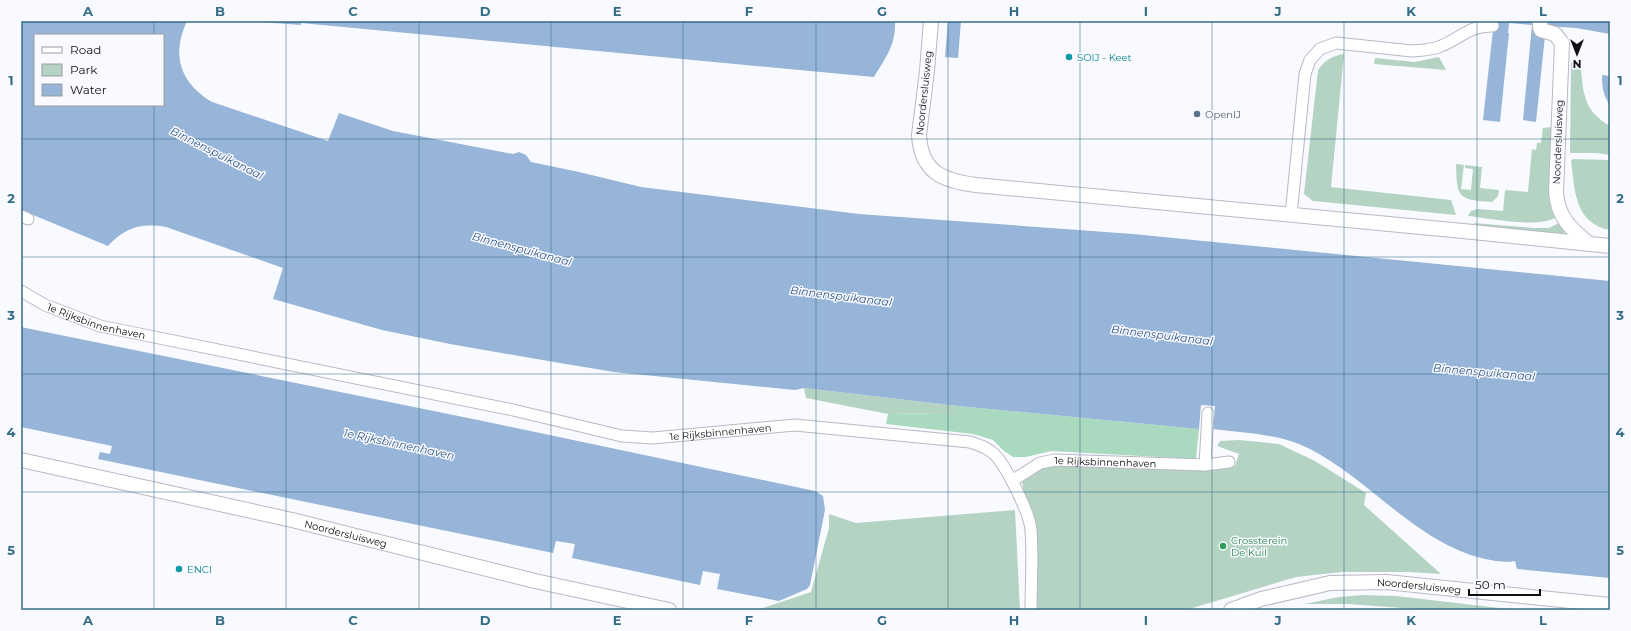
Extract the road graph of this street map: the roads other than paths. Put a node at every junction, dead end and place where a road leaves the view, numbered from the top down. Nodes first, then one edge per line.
1 (931, 21) edge
2 (1494, 26) dead end
3 (1543, 26) edge
4 (1291, 215) junction
5 (1589, 244) junction
6 (1610, 246) edge
7 (21, 291) edge
8 (1208, 413) dead end
9 (21, 460) edge
10 (1229, 462) dead end
11 (1205, 465) junction
12 (1012, 481) junction
13 (1610, 604) edge
14 (669, 610) edge
15 (1031, 610) edge
16 (1231, 610) edge

1 - 4 street, Noordersluisweg
2 - 4 street
3 - 5 street, Noordersluisweg
4 - 5 street
5 - 6 street
7 - 12 street, 1e Rijksbinnenhaven
8 - 11 street
9 - 14 street, Noordersluisweg
10 - 11 street, 1e Rijksbinnenhaven
11 - 12 street, 1e Rijksbinnenhaven
12 - 15 street, 1e Rijksbinnenhaven
13 - 16 street, Noordersluisweg

